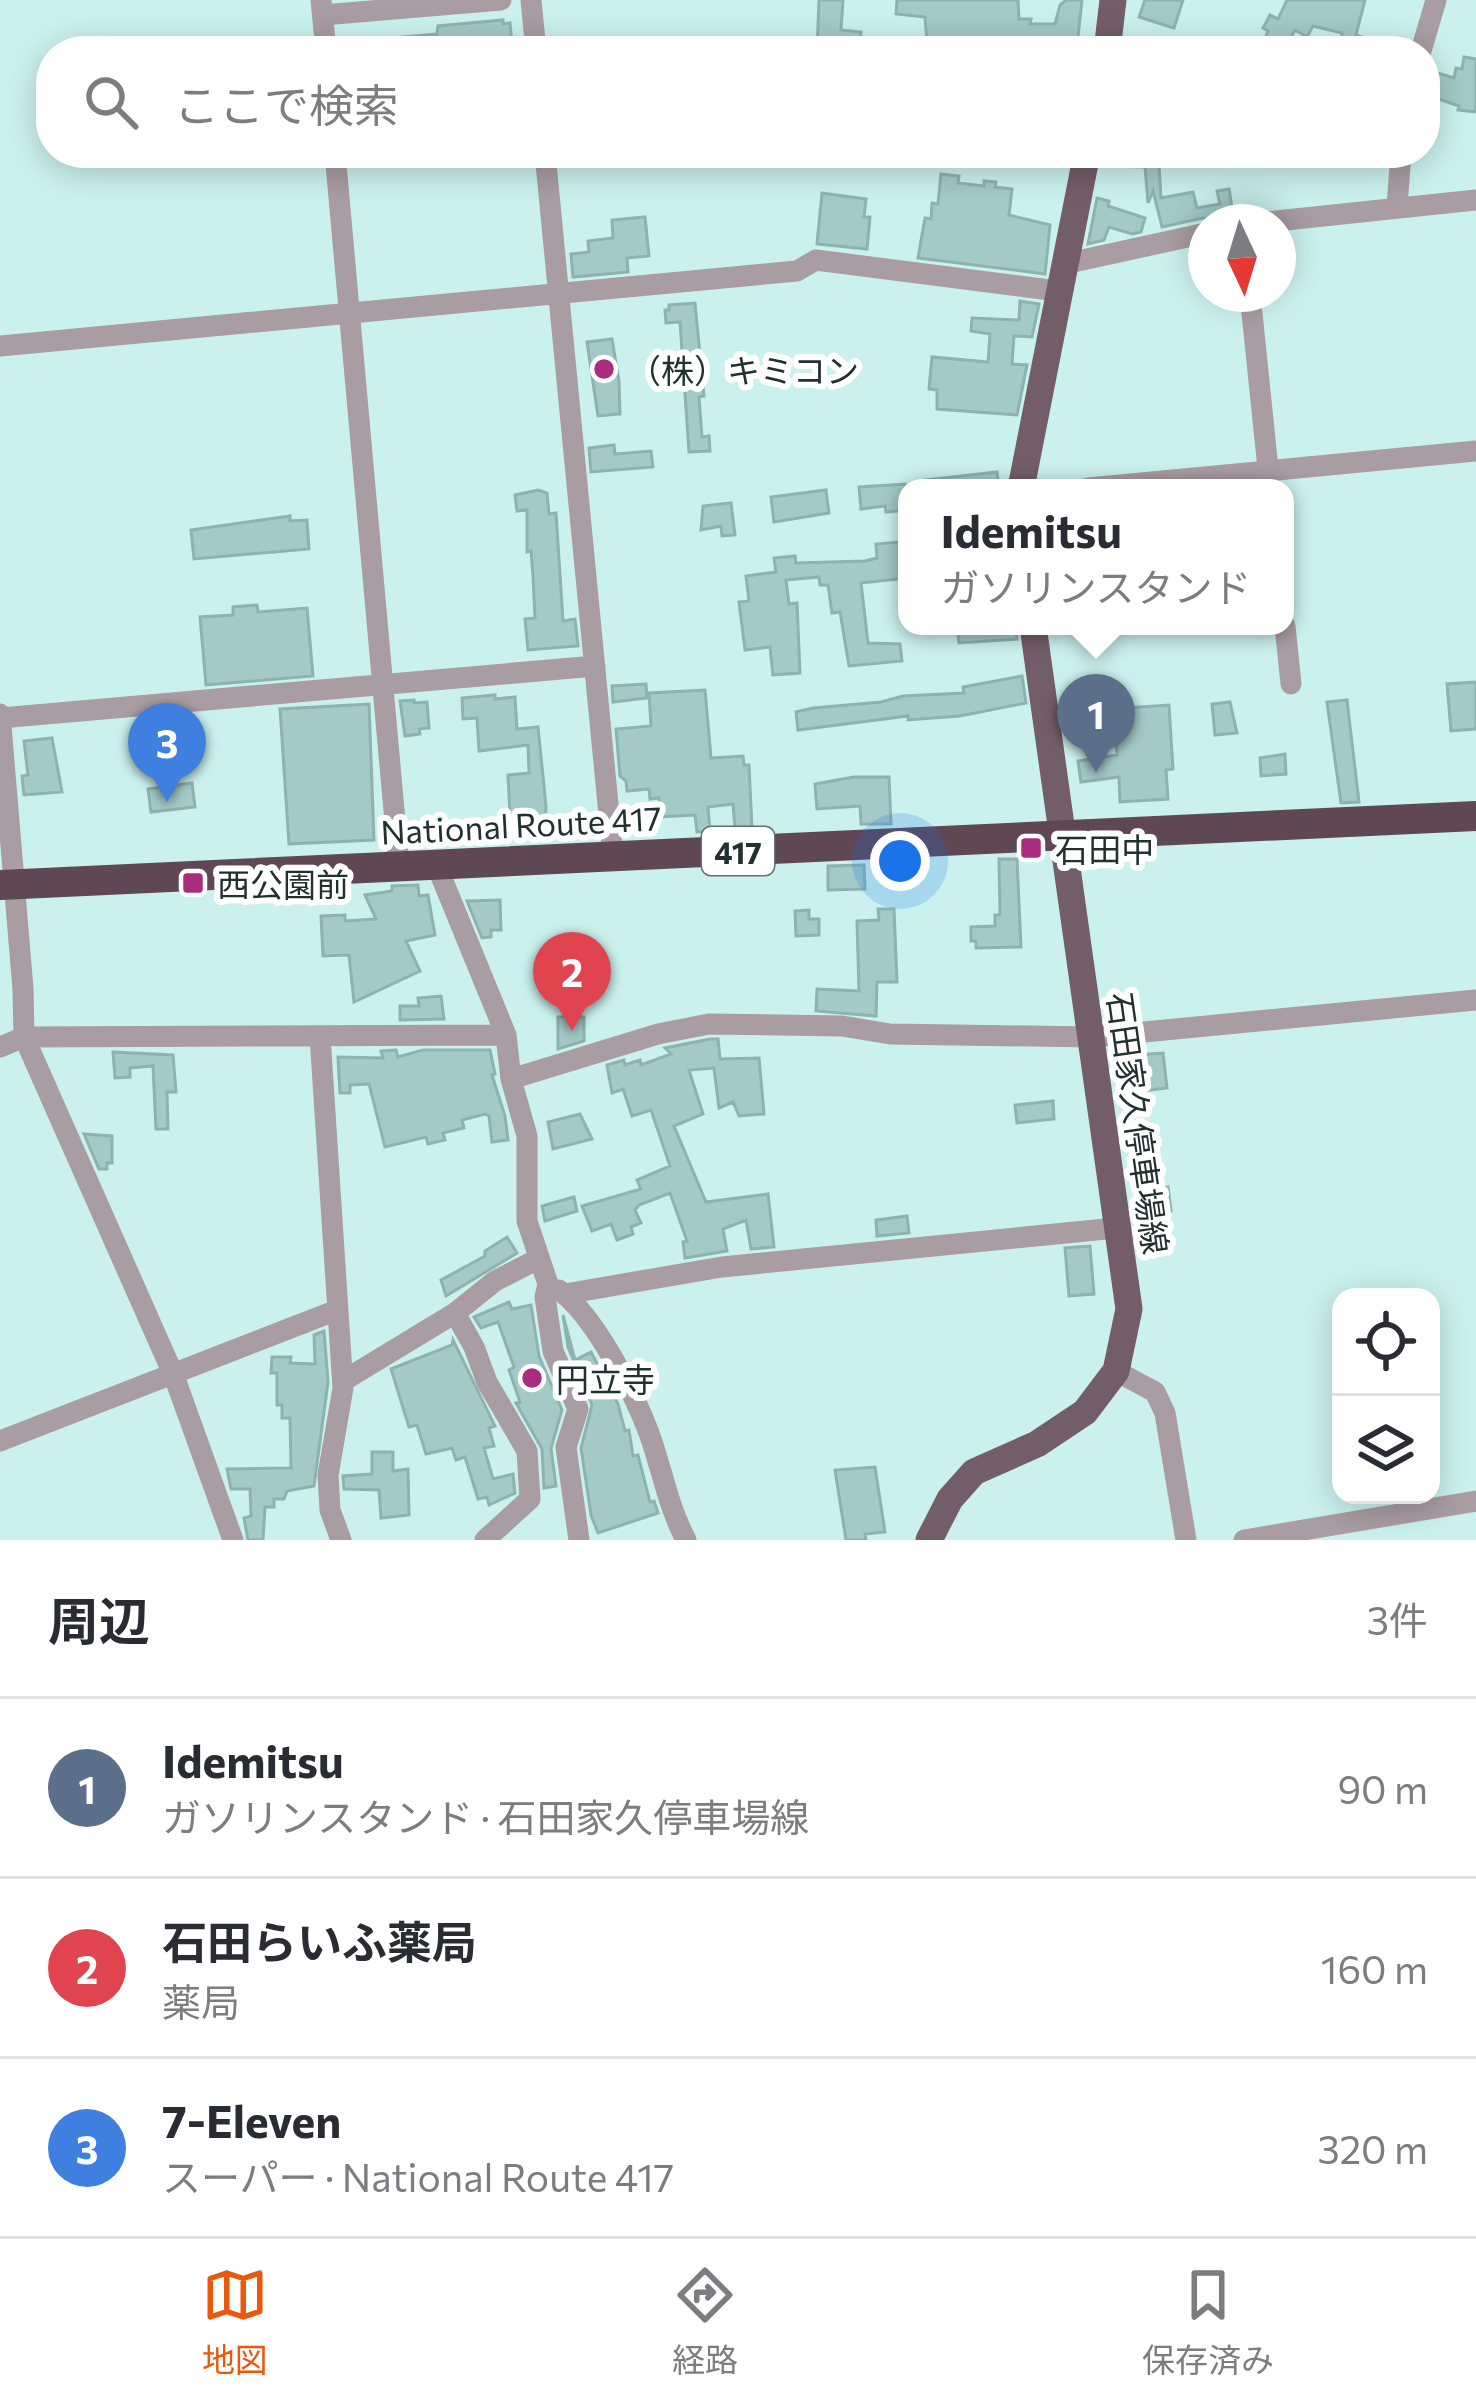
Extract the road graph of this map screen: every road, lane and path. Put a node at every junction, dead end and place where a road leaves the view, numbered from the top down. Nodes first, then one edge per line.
1 (501, 0) edge
2 (531, 0) edge
3 (1113, 0) edge
4 (1436, 0) edge
5 (322, 8) edge
6 (535, 36) edge
7 (1109, 36) edge
8 (1425, 36) edge
9 (336, 168) edge
10 (546, 168) edge
11 (1084, 168) edge
12 (1400, 168) edge
13 (1476, 200) edge
14 (1397, 206) junction
15 (1296, 218) edge
16 (1188, 238) edge
17 (1061, 277) junction
18 (558, 295) junction
19 (1252, 312) edge
20 (349, 315) junction
21 (0, 346) edge
22 (1476, 451) edge
23 (1023, 479) edge
24 (1269, 479) edge
25 (1276, 479) edge
26 (1034, 635) edge
27 (1286, 635) edge
28 (595, 665) junction
29 (1291, 684) dead end
30 (385, 687) junction
31 (0, 716) edge
32 (1476, 816) edge
33 (1064, 836) junction
34 (613, 856) junction
35 (436, 864) junction
36 (399, 866) junction
37 (7, 884) edge
38 (1476, 1000) edge
39 (506, 1035) junction
40 (320, 1036) junction
41 (24, 1037) junction
42 (1092, 1037) junction
43 (0, 1047) edge
44 (511, 1079) junction
45 (1116, 1228) junction
46 (538, 1259) junction
47 (557, 1289) junction
48 (337, 1310) junction
49 (455, 1313) junction
50 (1116, 1371) junction
51 (174, 1376) junction
52 (343, 1382) junction
53 (0, 1442) edge
54 (1476, 1501) edge
55 (232, 1540) edge
56 (341, 1540) edge
57 (484, 1540) edge
58 (579, 1540) edge
59 (686, 1540) edge
60 (929, 1540) edge
61 (1186, 1540) edge
62 (1244, 1540) edge

1 - 5 street
2 - 6 street
3 - 7 main road
4 - 8 street
9 - 20 street
10 - 18 street
11 - 17 main road
12 - 14 street
13 - 14 street
14 - 15 street
16 - 17 street
17 - 18 street
17 - 23 main road
18 - 20 street
18 - 28 street
19 - 24 street
20 - 21 street
20 - 30 street
22 - 25 street
26 - 33 main road, 石田家久停車場線
27 - 29 street
28 - 30 street
28 - 34 street
30 - 31 street
30 - 36 street
31 - 37 street
32 - 33 highway, National Route 417 / 417
33 - 34 highway, National Route 417 / 417
33 - 42 main road, 石田家久停車場線
34 - 35 highway, National Route 417 / 417
35 - 36 highway, National Route 417 / 417
35 - 39 street
36 - 37 highway, National Route 417 / 417
37 - 41 street
38 - 42 street
39 - 40 street
39 - 44 street
40 - 41 street
40 - 48 street
41 - 43 street
41 - 51 street
42 - 44 street
42 - 45 main road, 石田家久停車場線
44 - 46 street
45 - 47 street
45 - 50 main road, 石田家久停車場線
46 - 47 street
46 - 49 street
47 - 58 street
47 - 59 street
48 - 51 street
48 - 52 street
49 - 52 street
49 - 57 street
50 - 60 main road, 石田家久停車場線
50 - 61 street
51 - 53 street
51 - 55 street
52 - 56 street
54 - 62 street

